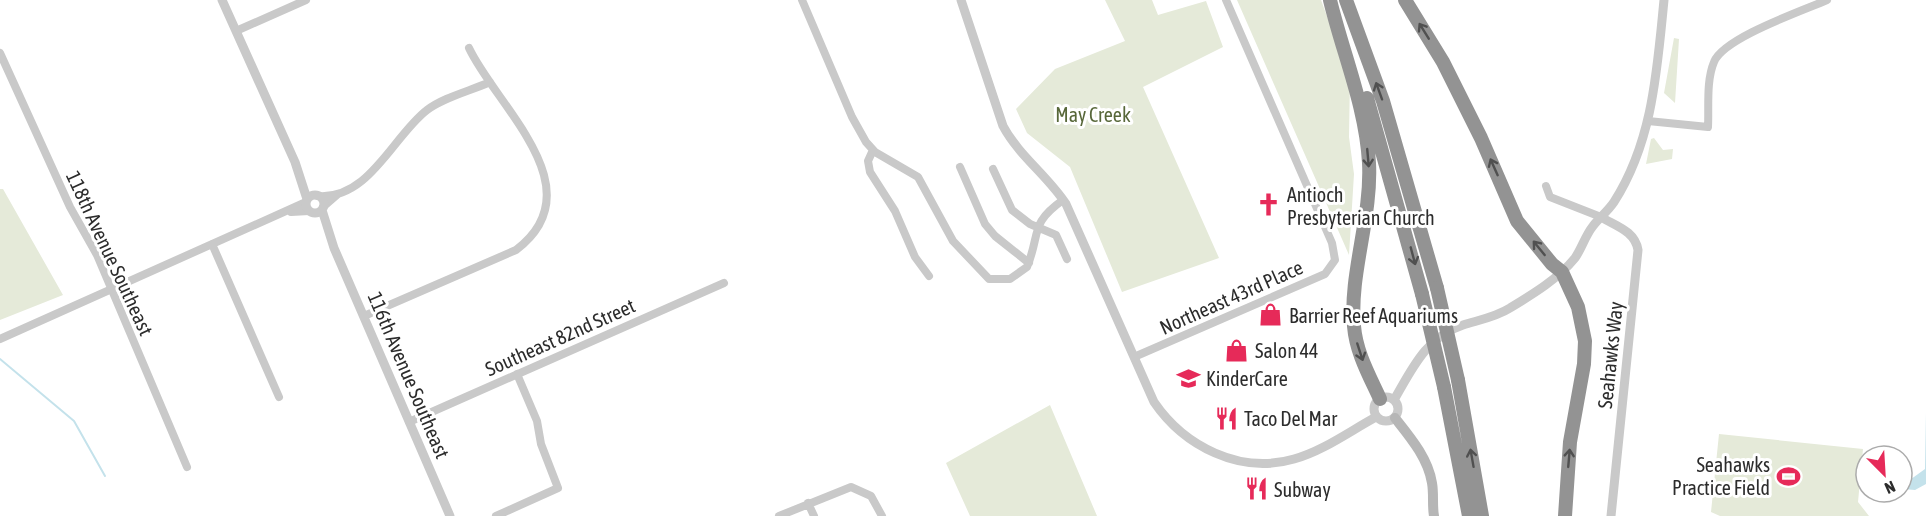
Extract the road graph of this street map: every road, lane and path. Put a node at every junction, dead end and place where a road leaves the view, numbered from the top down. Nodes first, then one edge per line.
1 (222, 0) edge
2 (306, 0) edge
3 (802, 0) edge
4 (961, 0) edge
5 (1226, 0) edge
6 (1331, 0) edge
7 (1346, 0) edge
8 (1405, 0) edge
9 (1664, 0) edge
10 (1827, 0) edge
11 (1808, 4) edge
12 (236, 31) junction
13 (469, 48) dead end
14 (0, 53) edge
15 (490, 82) junction
16 (1648, 121) junction
17 (873, 150) junction
18 (960, 167) dead end
19 (993, 169) dead end
20 (1546, 186) dead end
21 (344, 190) junction
22 (1063, 200) junction
23 (312, 202) junction
24 (323, 209) junction
25 (1601, 217) junction
26 (1037, 227) junction
27 (212, 244) junction
28 (334, 248) junction
29 (1067, 258) dead end
30 (1029, 263) junction
31 (1562, 272) junction
32 (929, 276) dead end
33 (724, 283) dead end
34 (110, 291) junction
35 (364, 316) junction
36 (0, 339) edge
37 (1134, 357) junction
38 (517, 374) junction
39 (279, 397) dead end
40 (1380, 399) junction
41 (1394, 400) junction
42 (1376, 417) junction
43 (1395, 418) junction
44 (409, 422) junction
45 (188, 468) dead end
46 (808, 503) junction
47 (450, 516) edge
48 (496, 516) edge
49 (779, 516) edge
50 (814, 516) edge
51 (882, 516) edge
52 (1434, 516) edge
53 (1469, 516) edge
54 (1482, 516) edge
55 (1565, 516) edge
56 (1611, 516) edge

1 - 12 street, 116th Avenue Southeast
2 - 12 street
3 - 17 street
4 - 22 street
5 - 37 street, Northeast 43rd Place
6 -> 40 highway
6 -> 53 highway, bridge
54 -> 7 highway, bridge
31 -> 8 highway
9 - 16 street
10 - 11 street
11 - 16 street
12 - 23 street, 116th Avenue Southeast
13 - 15 street
14 - 34 street, 118th Avenue Southeast
15 - 21 street
15 - 35 street
16 - 25 street
17 - 30 street
17 - 32 street
18 - 30 street
19 - 26 street
20 - 25 street
21 - 23 street
21 - 24 street
22 - 26 street
22 - 37 street
23 - 24 street
23 - 24 street, 116th Avenue Southeast
23 - 27 street
23 - 28 street, 116th Avenue Southeast
24 - 28 street, 116th Avenue Southeast
25 - 31 street
25 - 56 street, Seahawks Way
26 - 29 street
26 - 30 street
27 - 34 street
27 - 39 street
28 - 35 street, 116th Avenue Southeast
31 - 41 street
55 -> 31 highway
33 - 38 street, Southeast 82nd Street
34 - 36 street
34 - 45 street, 118th Avenue Southeast
35 - 44 street, 116th Avenue Southeast
37 - 42 street
38 - 44 street, Southeast 82nd Street
38 - 48 street
40 - 41 street
40 - 42 street
41 - 43 street
42 - 43 street
43 - 52 main road
44 - 47 street, 116th Avenue Southeast
46 - 49 street
46 - 50 street
46 - 51 street

